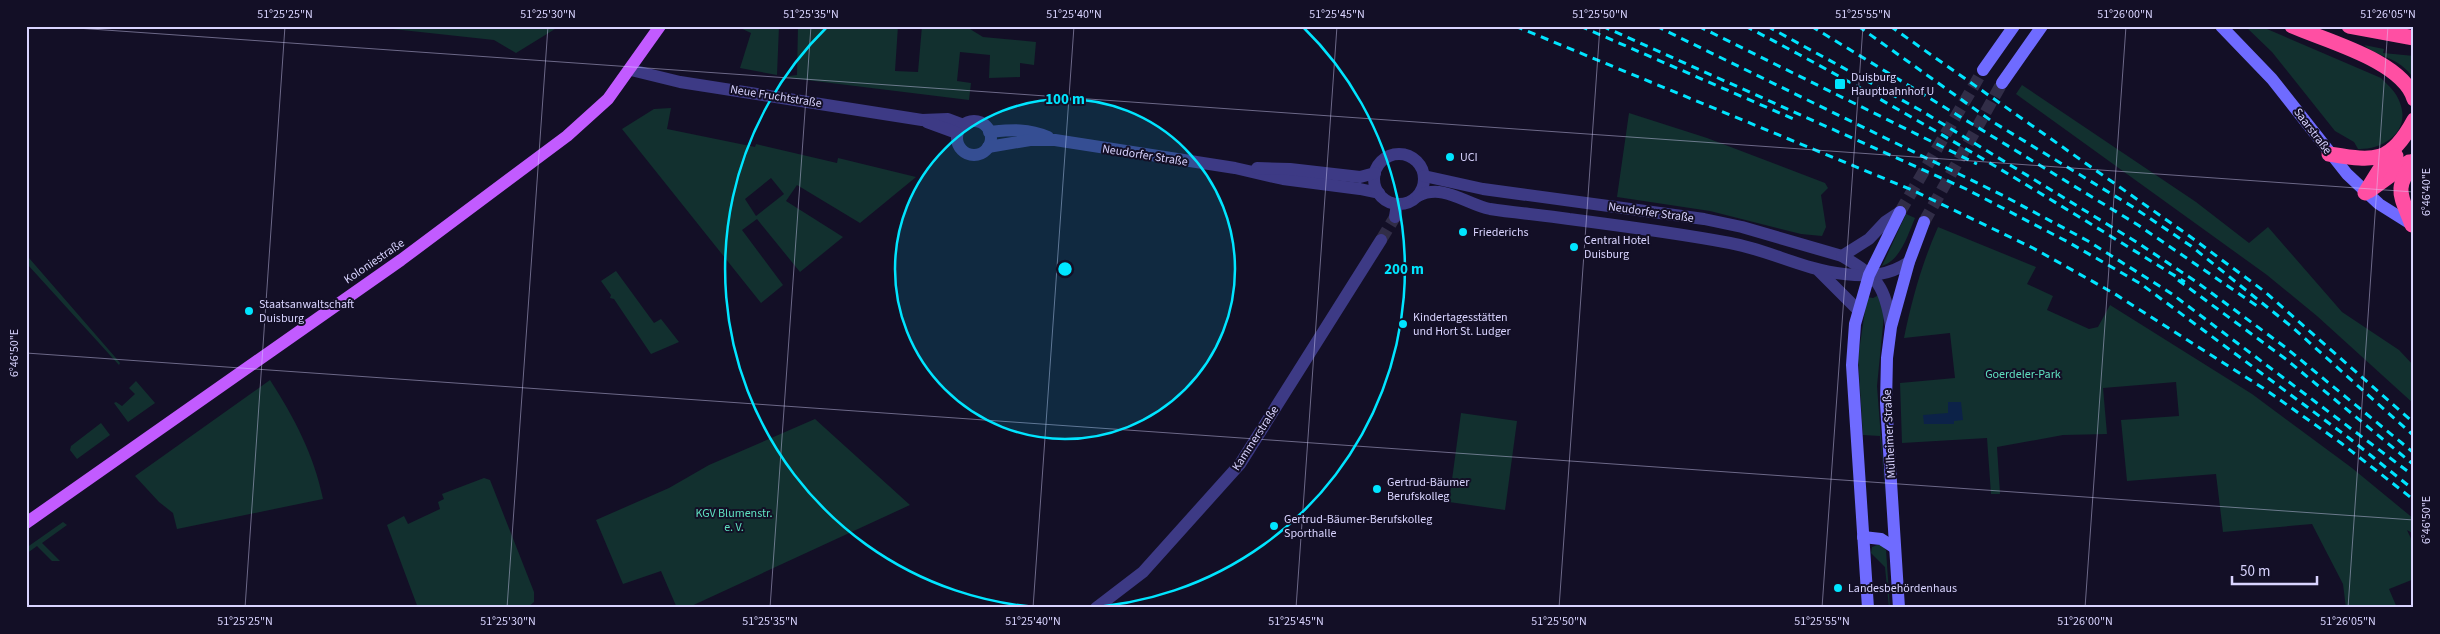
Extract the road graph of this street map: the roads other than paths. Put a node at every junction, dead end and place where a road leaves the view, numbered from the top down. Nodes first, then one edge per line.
1 (660, 26) edge
2 (2014, 26) edge
3 (2042, 26) edge
4 (2221, 26) edge
5 (2292, 26) edge
6 (2349, 26) edge
7 (2414, 38) edge
8 (631, 70) junction
9 (1983, 70) tunnel mouth
10 (2002, 83) tunnel mouth
11 (2414, 99) edge
12 (2414, 120) edge
13 (2414, 126) edge
14 (961, 129) junction
15 (989, 132) junction
16 (1055, 140) junction
17 (988, 147) junction
18 (2329, 154) junction
19 (2414, 160) edge
20 (1235, 168) junction
21 (1375, 173) junction
22 (1424, 176) junction
23 (1379, 193) junction
24 (2365, 193) junction
25 (1418, 196) junction
26 (1397, 204) junction
27 (1900, 212) joint
28 (1395, 217) tunnel mouth
29 (1924, 222) tunnel mouth
30 (2413, 226) edge
31 (1381, 240) tunnel mouth
32 (1842, 256) junction
33 (1908, 262) junction
34 (1819, 270) junction
35 (1869, 276) junction
36 (1858, 310) junction
37 (1892, 328) junction
38 (26, 523) edge
39 (1863, 537) junction
40 (1895, 548) junction
41 (1096, 608) edge
42 (1868, 608) edge
43 (1899, 608) edge

1 - 8 main road, Koloniestraße
2 - 9 main road
3 - 10 main road
4 - 18 main road, Saarstraße
5 - 11 highway
6 - 7 highway
8 - 14 street, Neue Fruchtstraße
8 - 38 main road, Koloniestraße
12 - 18 highway
13 - 24 highway
14 - 15 street
14 - 17 street
15 - 16 street, Neudorfer Straße
15 - 17 street
16 - 17 street, Neudorfer Straße
16 - 20 street, Neudorfer Straße
18 - 24 main road, Saarstraße
19 - 24 highway
19 - 30 highway
20 - 21 street, Neudorfer Straße
20 - 23 street, Neudorfer Straße
21 - 22 street
21 - 23 street
22 - 25 street
22 - 32 street, Neudorfer Straße
23 - 26 street
24 - 30 main road, Saarstraße
25 - 26 street
25 - 34 street, Neudorfer Straße
26 - 28 street
27 - 32 street
27 - 35 main road
29 - 33 main road, Mülheimer Straße
31 - 41 street, Kammerstraße
32 - 35 street, Neudorfer Straße
33 - 35 street, Neudorfer Straße
33 - 37 main road, Mülheimer Straße
34 - 35 street, Neudorfer Straße
34 - 36 street, Neudorfer Straße
35 - 36 main road
35 - 37 street, Neudorfer Straße
36 - 39 main road
37 - 40 main road, Mülheimer Straße
39 - 40 main road
39 - 42 main road
40 - 43 main road, Mülheimer Straße

